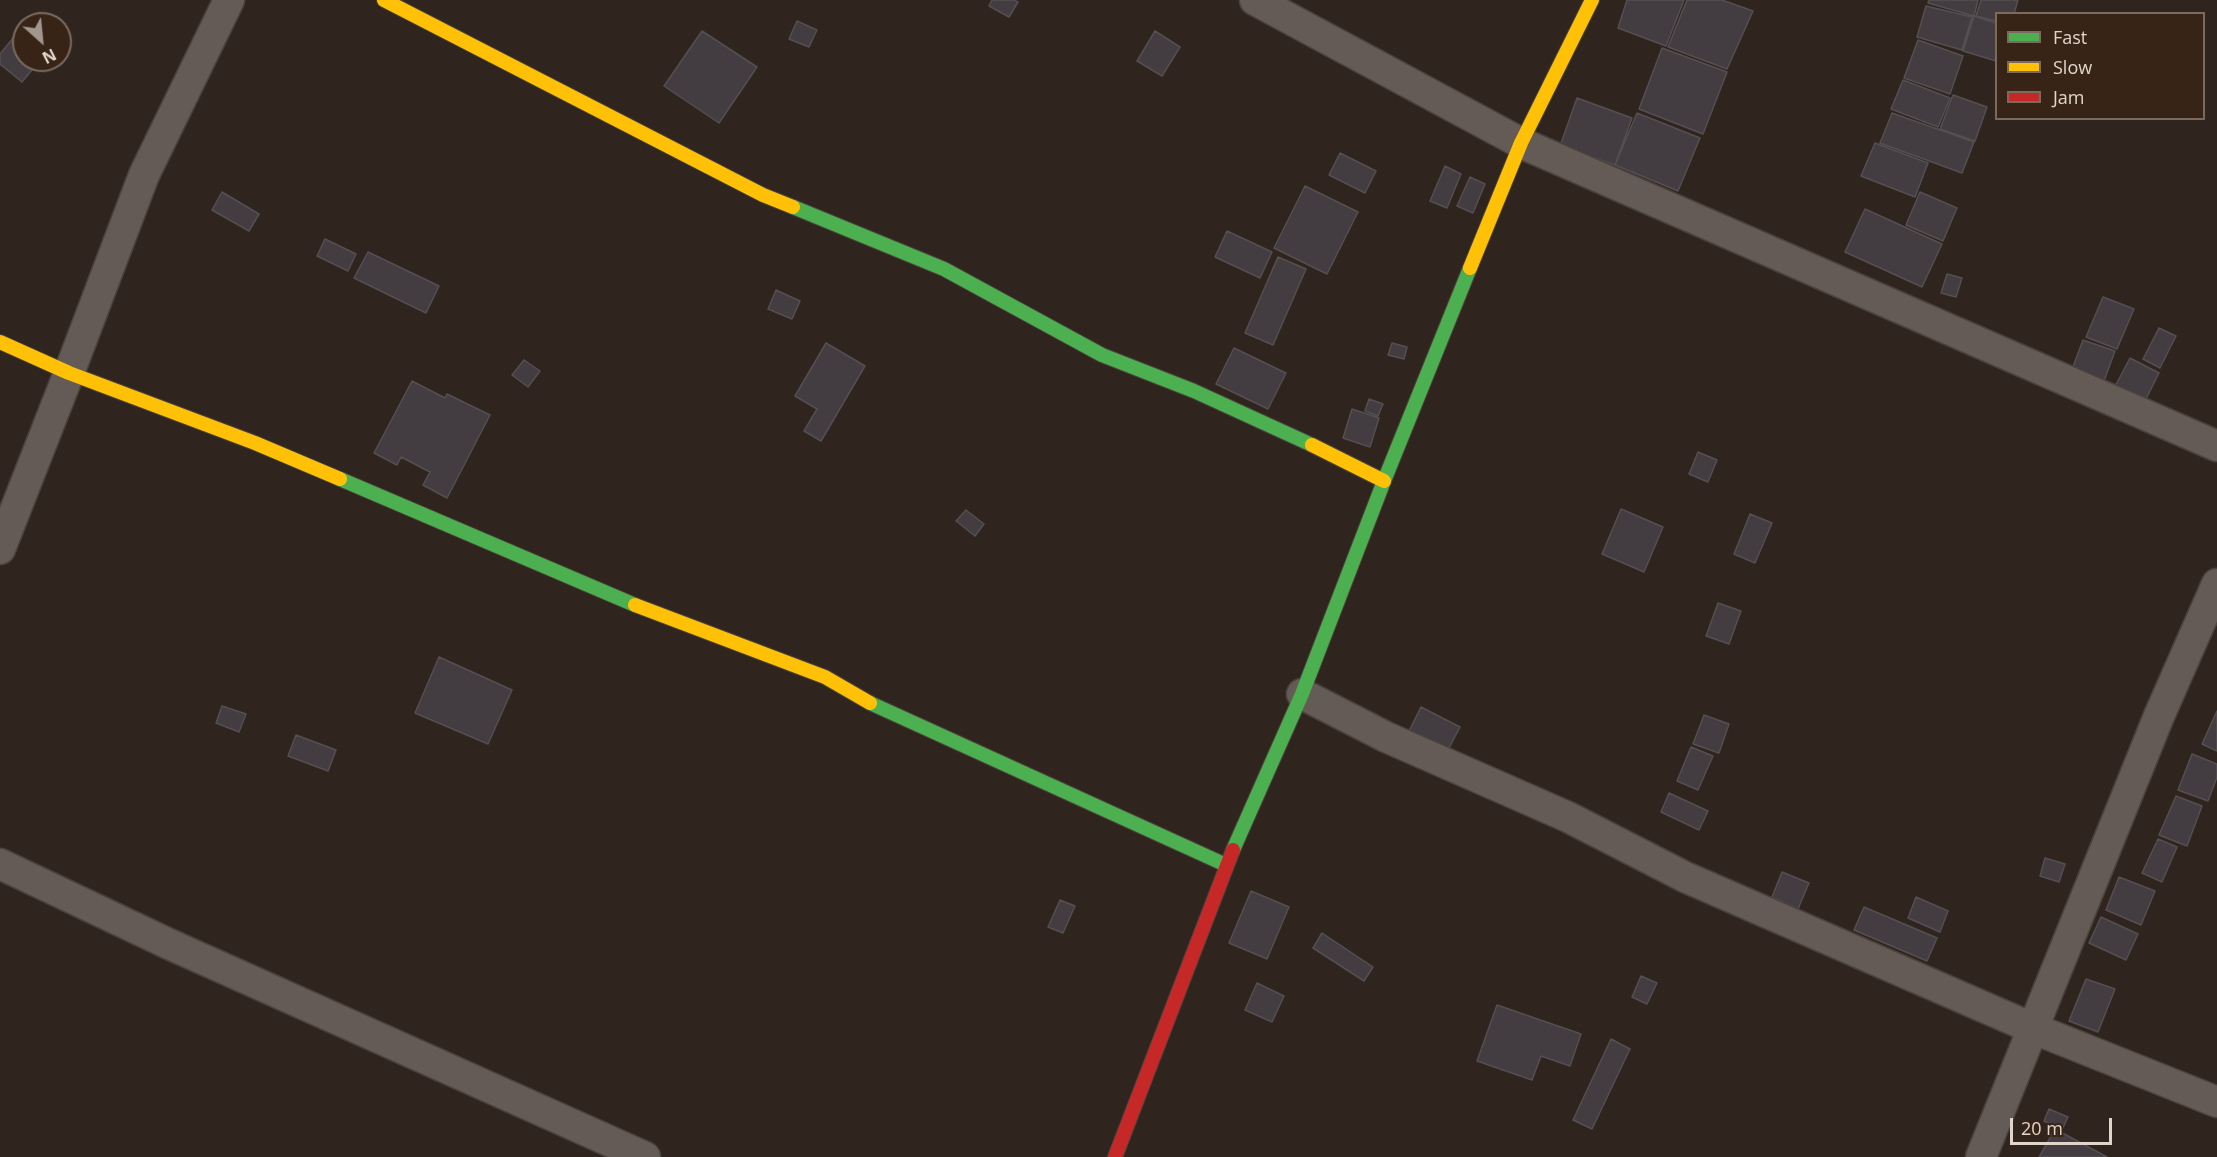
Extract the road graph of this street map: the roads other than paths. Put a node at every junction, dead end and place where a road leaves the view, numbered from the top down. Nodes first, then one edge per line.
1 (229, 0) edge
2 (384, 0) edge
3 (1255, 0) edge
4 (1592, 0) edge
5 (1521, 143) junction
6 (0, 342) edge
7 (69, 373) junction
8 (2217, 446) edge
9 (1384, 480) junction
10 (0, 549) edge
11 (2217, 584) edge
12 (1302, 694) junction
13 (0, 864) edge
14 (1226, 865) junction
15 (2032, 1028) junction
16 (2217, 1102) edge
17 (645, 1157) edge
18 (1115, 1157) edge
19 (1981, 1157) edge

1 - 7 street
2 - 9 street
3 - 5 street
4 - 5 street
5 - 8 street
5 - 9 street
6 - 7 street
7 - 10 street
7 - 14 street
9 - 12 street
11 - 15 street
12 - 14 street
12 - 15 street
13 - 17 street
14 - 18 street
15 - 16 street
15 - 19 street

